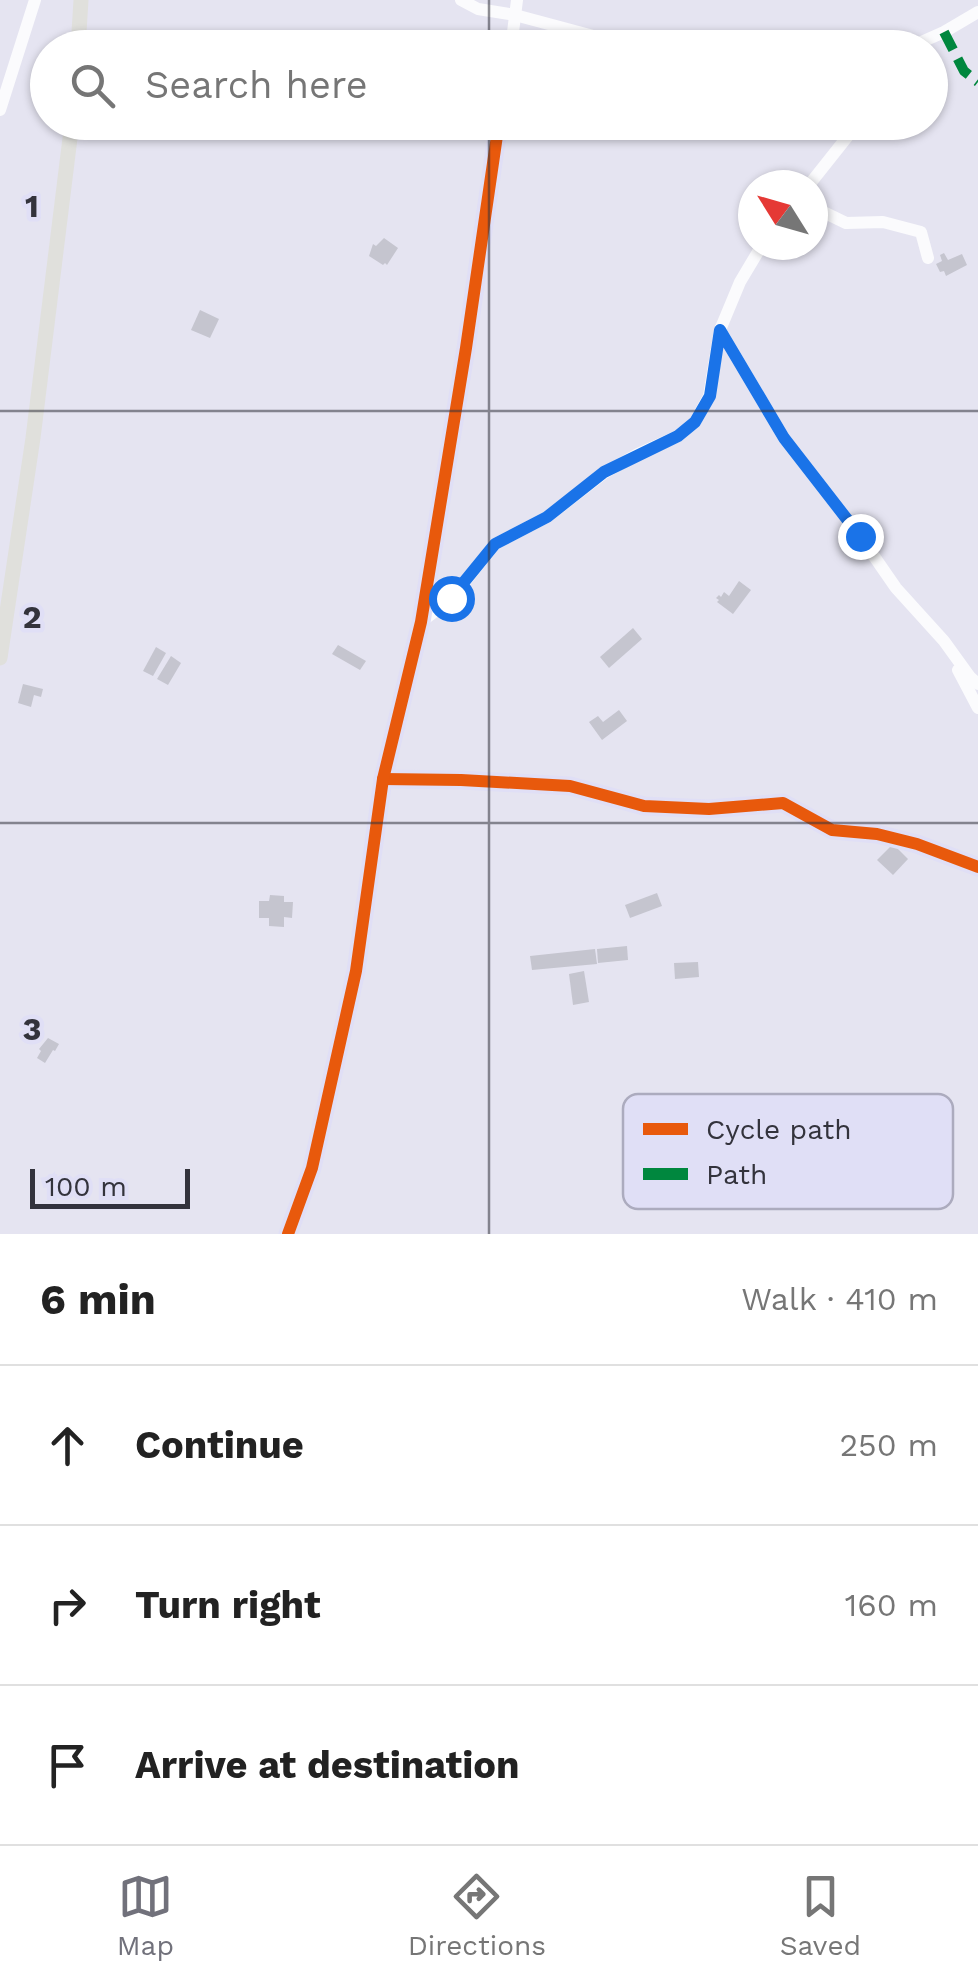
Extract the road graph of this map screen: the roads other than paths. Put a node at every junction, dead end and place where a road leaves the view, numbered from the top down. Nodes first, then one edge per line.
1 (34, 0) edge
2 (81, 0) edge
3 (461, 0) edge
4 (517, 0) edge
5 (978, 12) edge
6 (516, 15) junction
7 (79, 30) edge
8 (513, 30) edge
9 (571, 30) edge
10 (947, 30) edge
11 (0, 110) edge
12 (70, 140) edge
13 (497, 140) edge
14 (845, 140) edge
15 (821, 170) edge
16 (828, 215) edge
17 (928, 258) dead end
18 (753, 260) edge
19 (720, 330) junction
20 (420, 622) junction
21 (944, 640) junction
22 (0, 658) edge
23 (978, 684) edge
24 (978, 708) edge
25 (383, 778) junction
26 (978, 866) edge
27 (288, 1234) edge

1 - 11 street
2 - 7 main road
3 - 6 street
4 - 6 street
5 - 10 street
6 - 8 street
6 - 9 street
12 - 22 main road
13 - 20 street
14 - 15 street
16 - 17 street
18 - 19 street
19 - 20 street
19 - 21 street
20 - 25 street
21 - 23 street
21 - 24 street
25 - 26 street
25 - 27 street

